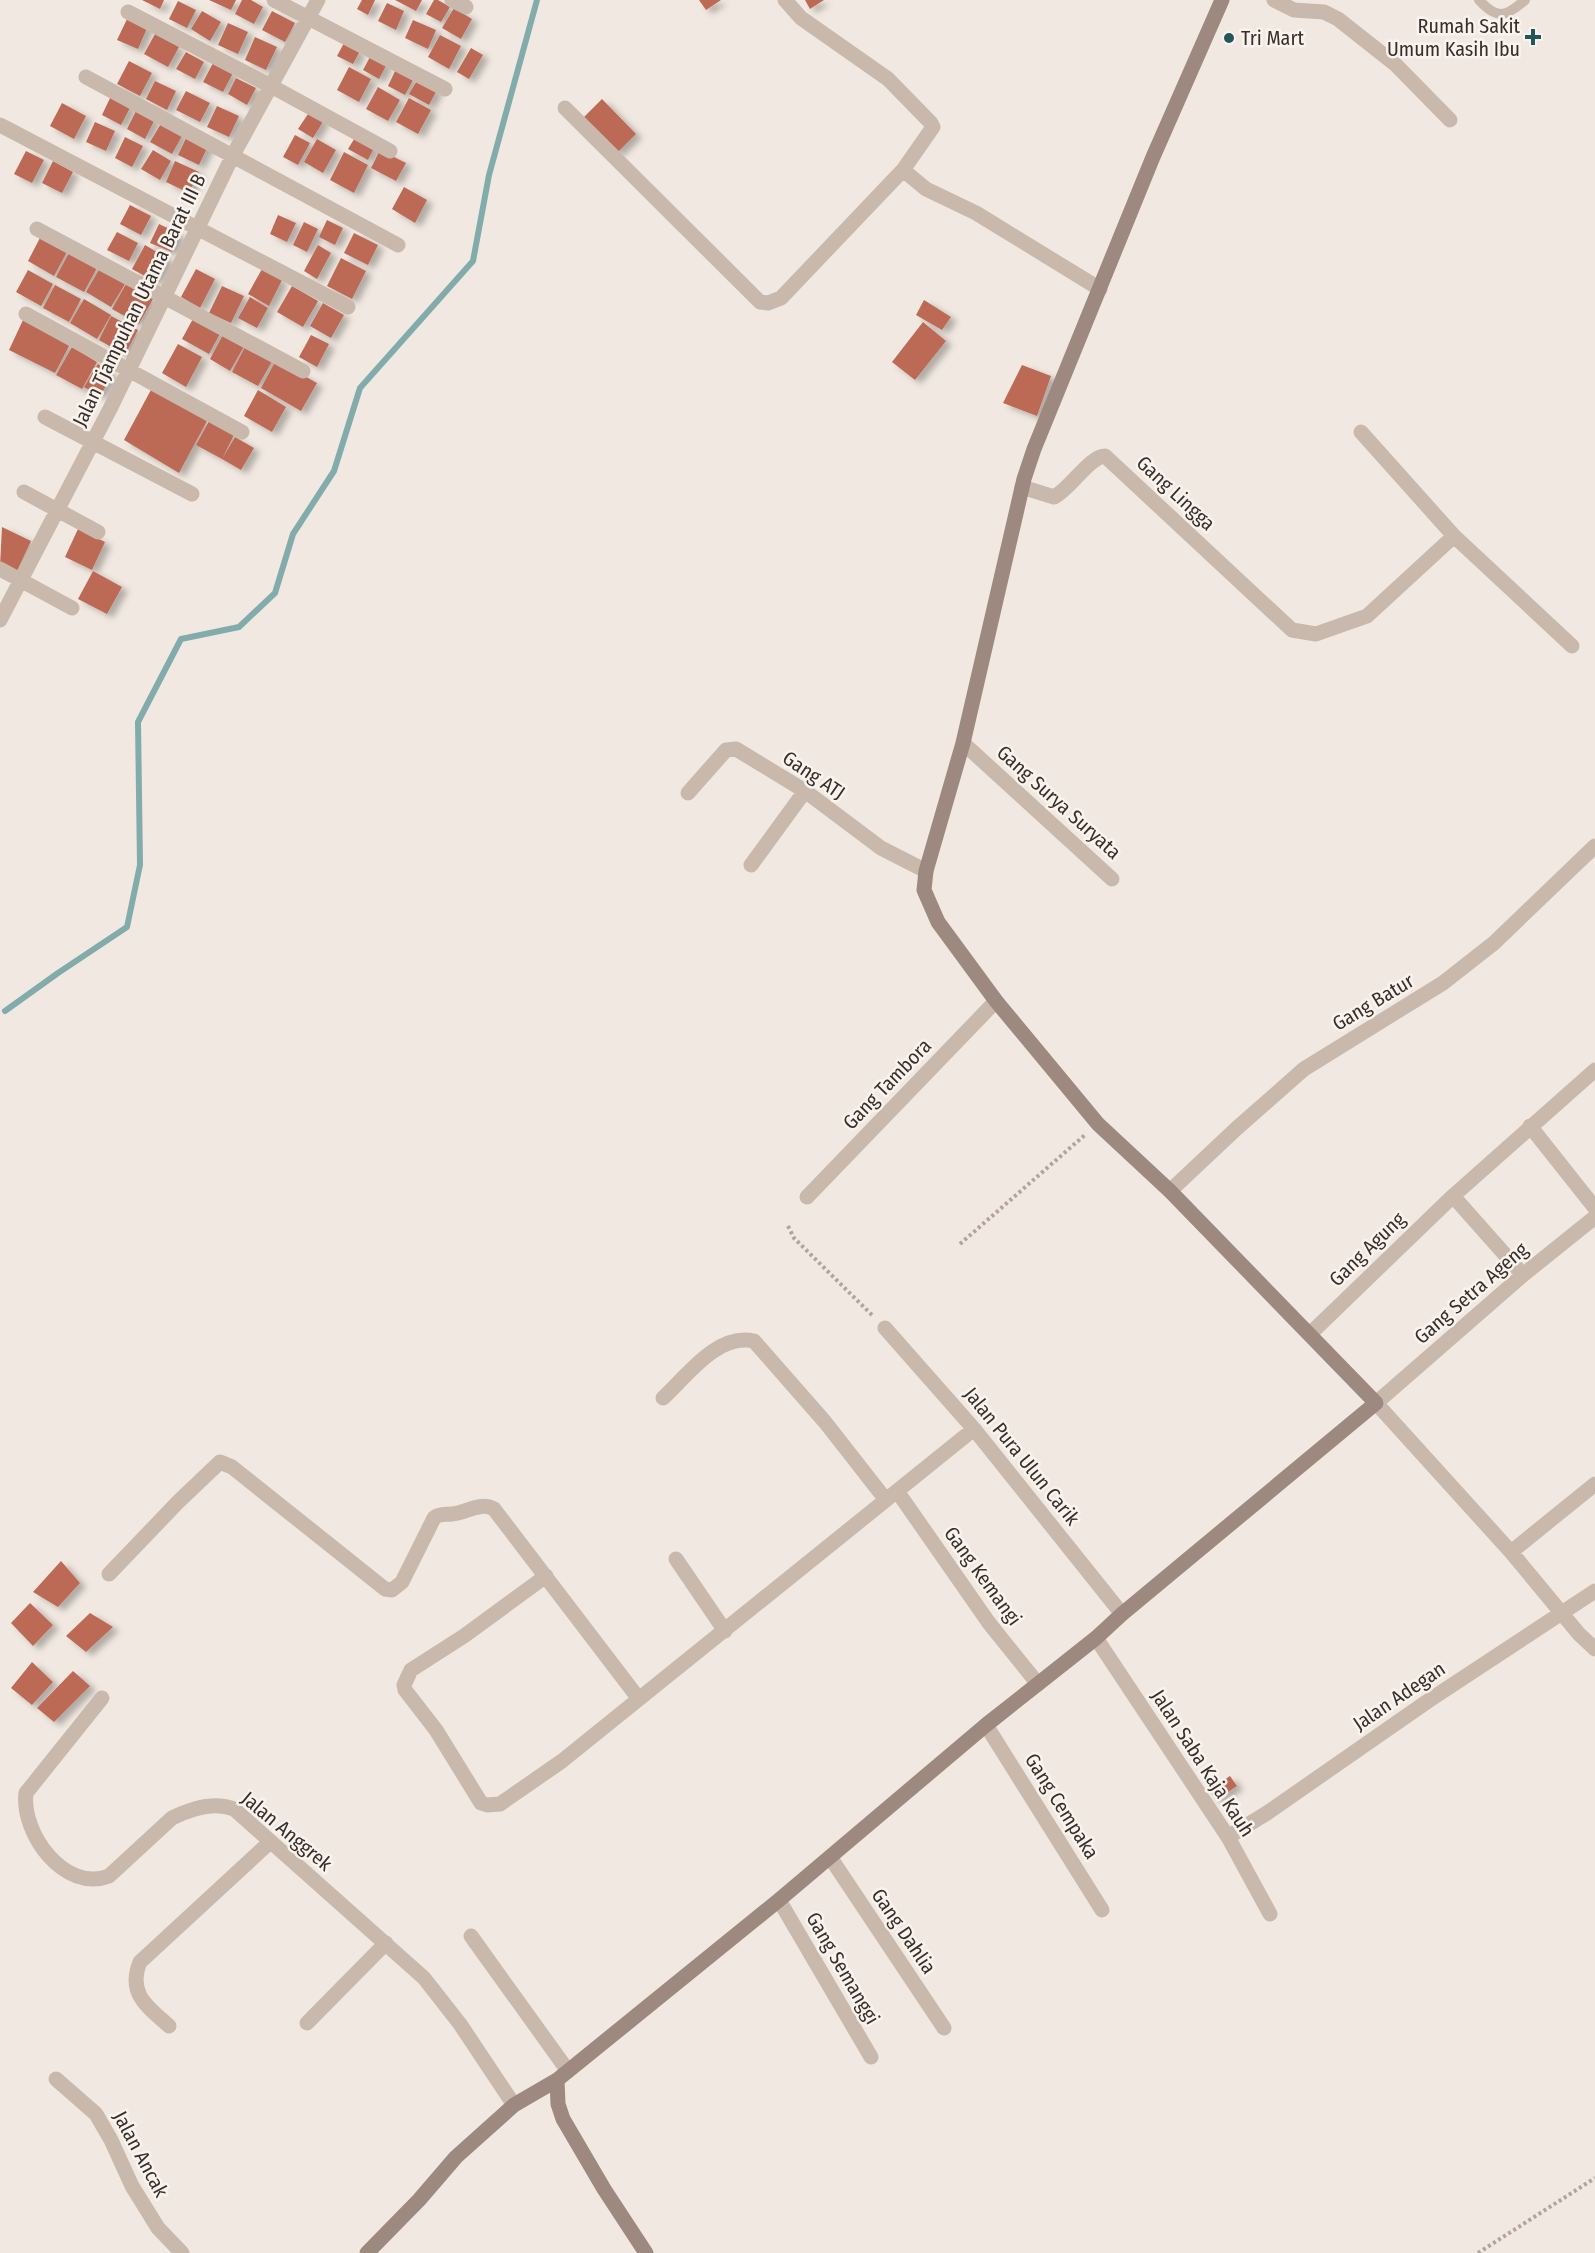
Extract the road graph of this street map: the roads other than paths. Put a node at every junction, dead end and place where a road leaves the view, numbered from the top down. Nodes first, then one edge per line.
1 (274, 0) edge
2 (318, 0) edge
3 (785, 0) edge
4 (1222, 0) edge
5 (1274, 0) edge
6 (1479, 0) edge
7 (1525, 0) edge
8 (128, 12) dead end
9 (309, 18) junction
10 (86, 78) dead end
11 (271, 86) junction
12 (445, 89) dead end
13 (565, 108) dead end
14 (1450, 120) dead end
15 (0, 125) edge
16 (390, 151) dead end
17 (233, 155) junction
18 (903, 170) junction
19 (197, 226) junction
20 (37, 229) dead end
21 (398, 245) dead end
22 (1100, 289) junction
23 (164, 295) junction
24 (348, 307) dead end
25 (26, 314) dead end
26 (128, 371) junction
27 (303, 371) dead end
28 (45, 417) dead end
29 (242, 432) dead end
30 (1361, 432) dead end
31 (93, 442) junction
32 (1022, 487) junction
33 (24, 492) dead end
34 (192, 494) dead end
35 (56, 509) junction
36 (98, 532) dead end
37 (1454, 536) junction
38 (0, 569) edge
39 (20, 580) junction
40 (72, 608) dead end
41 (0, 620) edge
42 (1572, 646) dead end
43 (963, 743) junction
44 (805, 791) junction
45 (688, 793) dead end
46 (1595, 846) edge
47 (751, 865) dead end
48 (926, 872) junction
49 (1112, 879) dead end
50 (996, 1001) junction
51 (1595, 1070) edge
52 (1530, 1126) junction
53 (1170, 1191) junction
54 (1453, 1196) junction
55 (807, 1197) dead end
56 (1595, 1208) edge
57 (1595, 1216) edge
58 (1523, 1275) junction
59 (885, 1328) road end
60 (1311, 1333) junction
61 (663, 1398) dead end
62 (1376, 1403) junction
63 (974, 1429) junction
64 (1595, 1484) edge
65 (892, 1496) junction
66 (1511, 1552) junction
67 (676, 1558) dead end
68 (110, 1574) dead end
69 (546, 1576) junction
70 (1595, 1591) edge
71 (1122, 1614) junction
72 (1563, 1614) junction
73 (725, 1631) junction
74 (1096, 1638) junction
75 (1595, 1649) edge
76 (1038, 1684) junction
77 (102, 1698) dead end
78 (639, 1699) junction
79 (986, 1725) junction
80 (1228, 1837) junction
81 (270, 1842) junction
82 (830, 1857) junction
83 (779, 1900) junction
84 (1102, 1910) dead end
85 (1270, 1914) dead end
86 (471, 1936) dead end
87 (386, 1943) junction
88 (307, 2023) dead end
89 (169, 2026) dead end
90 (944, 2028) dead end
91 (871, 2057) dead end
92 (563, 2076) junction
93 (57, 2079) dead end
94 (514, 2105) junction
95 (182, 2253) edge
96 (367, 2253) edge
97 (646, 2253) edge

1 - 9 street
2 - 9 street, Jalan Tjampuhan Utama Barat III B
3 - 18 street
4 - 22 street
5 - 14 street
6 - 7 lane
8 - 11 street
9 - 11 street, Jalan Tjampuhan Utama Barat III B
9 - 12 street
10 - 17 street
11 - 16 street
11 - 17 street, Jalan Tjampuhan Utama Barat III B
13 - 18 street
15 - 19 street
17 - 19 street, Jalan Tjampuhan Utama Barat III B
17 - 21 street
18 - 22 street
19 - 23 street, Jalan Tjampuhan Utama Barat III B
19 - 24 street
20 - 23 street
22 - 32 street
23 - 26 street, Jalan Tjampuhan Utama Barat III B
23 - 27 street
25 - 26 street
26 - 29 street
26 - 31 street, Jalan Tjampuhan Utama Barat III B
28 - 31 street
30 - 37 street
31 - 34 street
31 - 35 street, Jalan Tjampuhan Utama Barat III B
32 - 37 street, Gang Lingga
32 - 43 street
33 - 35 street
35 - 36 street
35 - 39 street, Jalan Tjampuhan Utama Barat III B
37 - 42 street
38 - 39 street
39 - 40 street
39 - 41 street, Jalan Tjampuhan Utama Barat III B
43 - 48 street
43 - 49 street, Gang Surya Suryata
44 - 45 street, Gang ATJ
44 - 47 street
44 - 48 street, Gang ATJ
46 - 53 street, Gang Batur
48 - 50 street
50 - 53 street
50 - 55 street, Gang Tambora
51 - 52 street, Gang Agung
52 - 54 street, Gang Agung
52 - 56 street
53 - 60 street
54 - 58 street
54 - 60 street, Gang Agung
57 - 58 street, Gang Setra Ageng
58 - 62 street, Gang Setra Ageng
59 - 63 street, Jalan Pura Ulun Carik
60 - 62 street
61 - 65 street, Gang Kemangi
62 - 66 street
62 - 71 street
63 - 65 street
63 - 71 street, Jalan Pura Ulun Carik
64 - 66 street
65 - 73 street
65 - 76 street, Gang Kemangi
66 - 72 street
67 - 73 street
68 - 69 street
69 - 78 street
69 - 78 street
70 - 72 street, Jalan Adegan
71 - 74 street
72 - 75 street
72 - 80 street, Jalan Adegan
73 - 78 street
74 - 76 street
74 - 80 street, Jalan Saba Kaja Kauh
76 - 79 street
77 - 81 street, Jalan Anggrek
79 - 82 street
79 - 84 street, Gang Cempaka
80 - 85 street, Jalan Saba Kaja Kauh
81 - 87 street, Jalan Anggrek
81 - 89 street
82 - 83 street
82 - 90 street, Gang Dahlia
83 - 91 street, Gang Semanggi
83 - 92 street
86 - 92 street
87 - 88 street
87 - 94 street, Jalan Anggrek
92 - 94 street
92 - 97 street
93 - 95 street, Jalan Ancak
94 - 96 street

